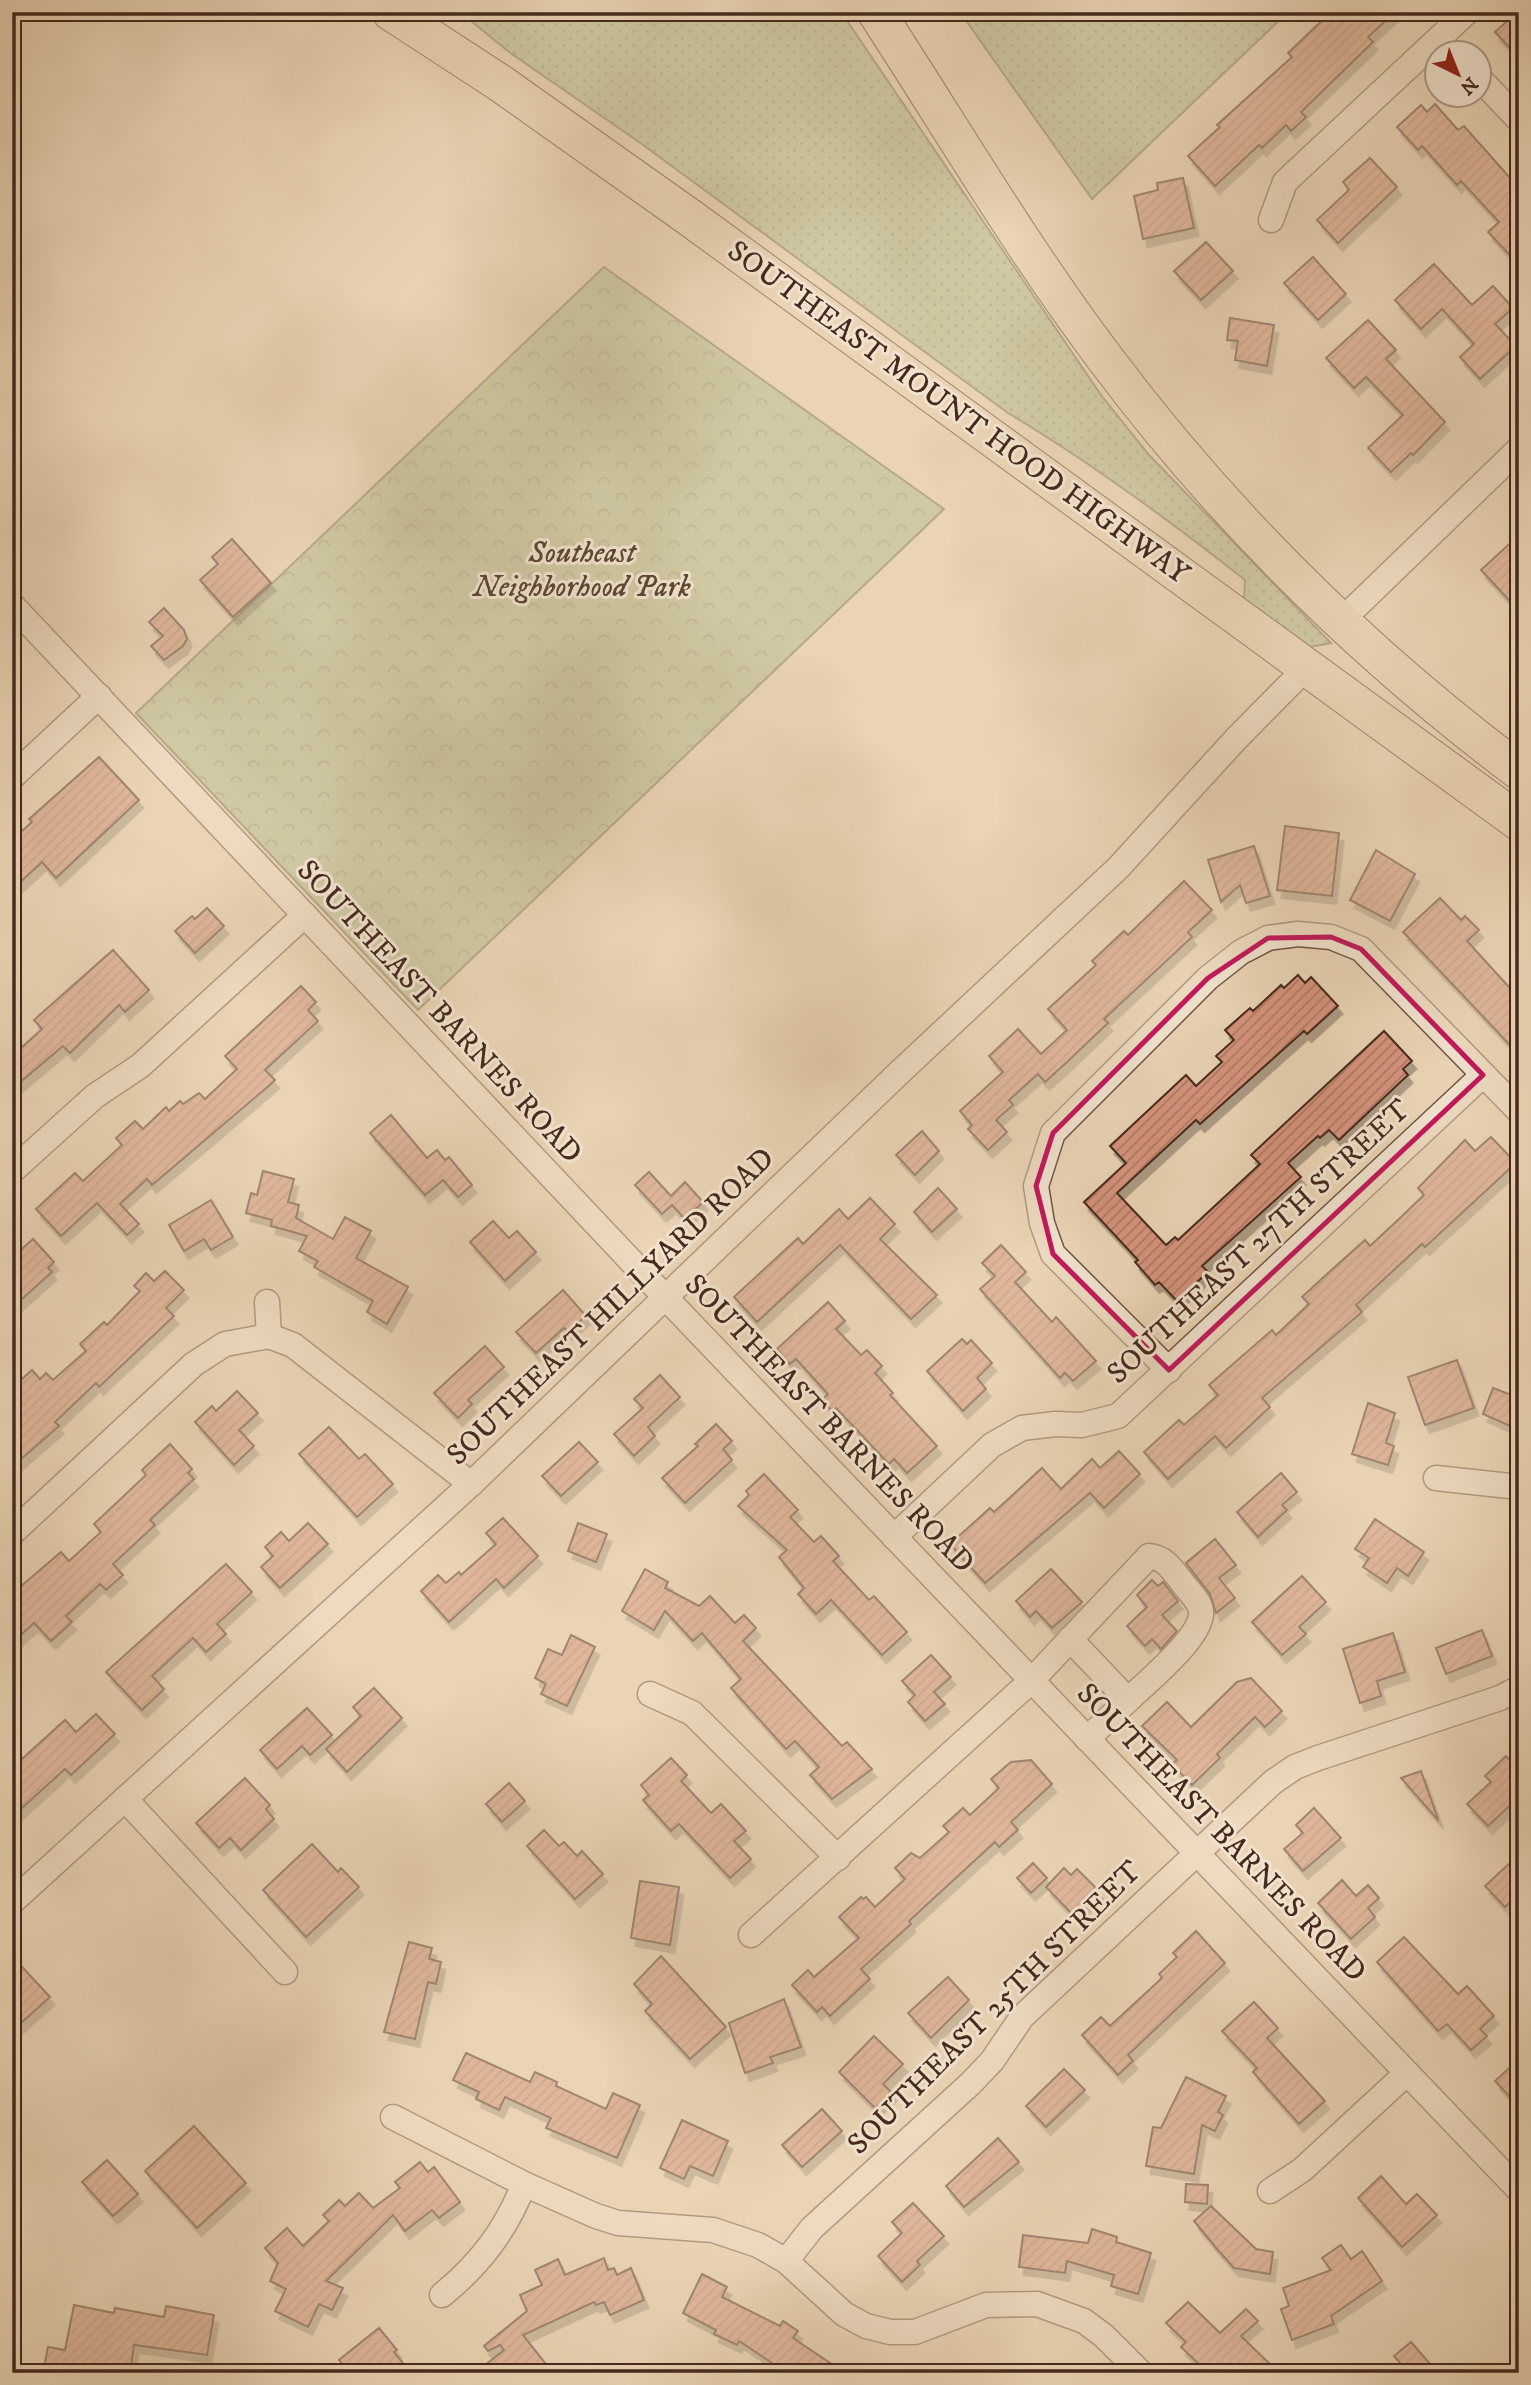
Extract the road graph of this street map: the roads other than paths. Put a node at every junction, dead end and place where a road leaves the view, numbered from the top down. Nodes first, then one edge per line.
1 (391, 12) edge
2 (876, 12) edge
3 (1467, 12) edge
4 (1452, 38) edge
5 (1422, 67) edge
6 (1492, 91) edge
7 (1519, 120) edge
8 (1271, 220) dead end
9 (1519, 449) edge
10 (12, 605) edge
11 (1340, 622) junction
12 (1306, 668) junction
13 (99, 696) junction
14 (1519, 771) edge
15 (12, 777) edge
16 (1519, 788) edge
17 (1519, 822) edge
18 (305, 915) junction
19 (1483, 1075) junction
20 (1519, 1111) edge
21 (12, 1171) edge
22 (666, 1298) junction
23 (267, 1302) dead end
24 (268, 1336) junction
25 (1169, 1370) junction
26 (1436, 1478) dead end
27 (471, 1484) junction
28 (1519, 1487) edge
29 (12, 1533) edge
30 (894, 1537) junction
31 (1070, 1639) junction
32 (1031, 1681) junction
33 (1519, 1688) edge
34 (650, 1694) dead end
35 (1128, 1700) junction
36 (1087, 1739) junction
37 (125, 1799) junction
38 (1197, 1854) junction
39 (838, 1858) junction
40 (12, 1902) edge
41 (751, 1935) dead end
42 (285, 1972) dead end
43 (1407, 2073) junction
44 (393, 2117) dead end
45 (524, 2184) junction
46 (1519, 2190) edge
47 (1270, 2192) dead end
48 (786, 2261) junction
49 (442, 2295) dead end
50 (1141, 2373) edge

1 - 12 highway, SOUTHEAST MOUNT HOOD HIGHWAY
2 - 11 highway
3 - 4 street
5 - 8 street
6 - 7 street
9 - 11 street
10 - 13 street, SOUTHEAST BARNES ROAD
11 - 14 highway
12 - 16 highway
12 - 17 highway, SOUTHEAST MOUNT HOOD HIGHWAY
12 - 22 street, SOUTHEAST HILLYARD ROAD
13 - 15 street
13 - 18 street, SOUTHEAST BARNES ROAD
18 - 21 street
18 - 22 street, SOUTHEAST BARNES ROAD
19 - 20 street
19 - 25 street, SOUTHEAST 27TH STREET
19 - 25 street
22 - 27 street, SOUTHEAST HILLYARD ROAD
22 - 30 street, SOUTHEAST BARNES ROAD
23 - 24 street
24 - 27 street
24 - 29 street
25 - 30 street, SOUTHEAST 27TH STREET
26 - 28 street
27 - 37 street, SOUTHEAST HILLYARD ROAD
30 - 32 street, SOUTHEAST BARNES ROAD
31 - 32 street
31 - 35 street
31 - 35 street
32 - 36 street, SOUTHEAST BARNES ROAD
32 - 39 street
33 - 38 street, SOUTHEAST 25TH STREET
34 - 39 street
35 - 36 street
36 - 38 street, SOUTHEAST BARNES ROAD
37 - 40 street, SOUTHEAST HILLYARD ROAD
37 - 42 street
38 - 43 street, SOUTHEAST BARNES ROAD
38 - 48 street, SOUTHEAST 25TH STREET
39 - 41 street
43 - 46 street, SOUTHEAST BARNES ROAD
43 - 47 street
44 - 45 street
45 - 48 street
45 - 49 street
48 - 50 street

